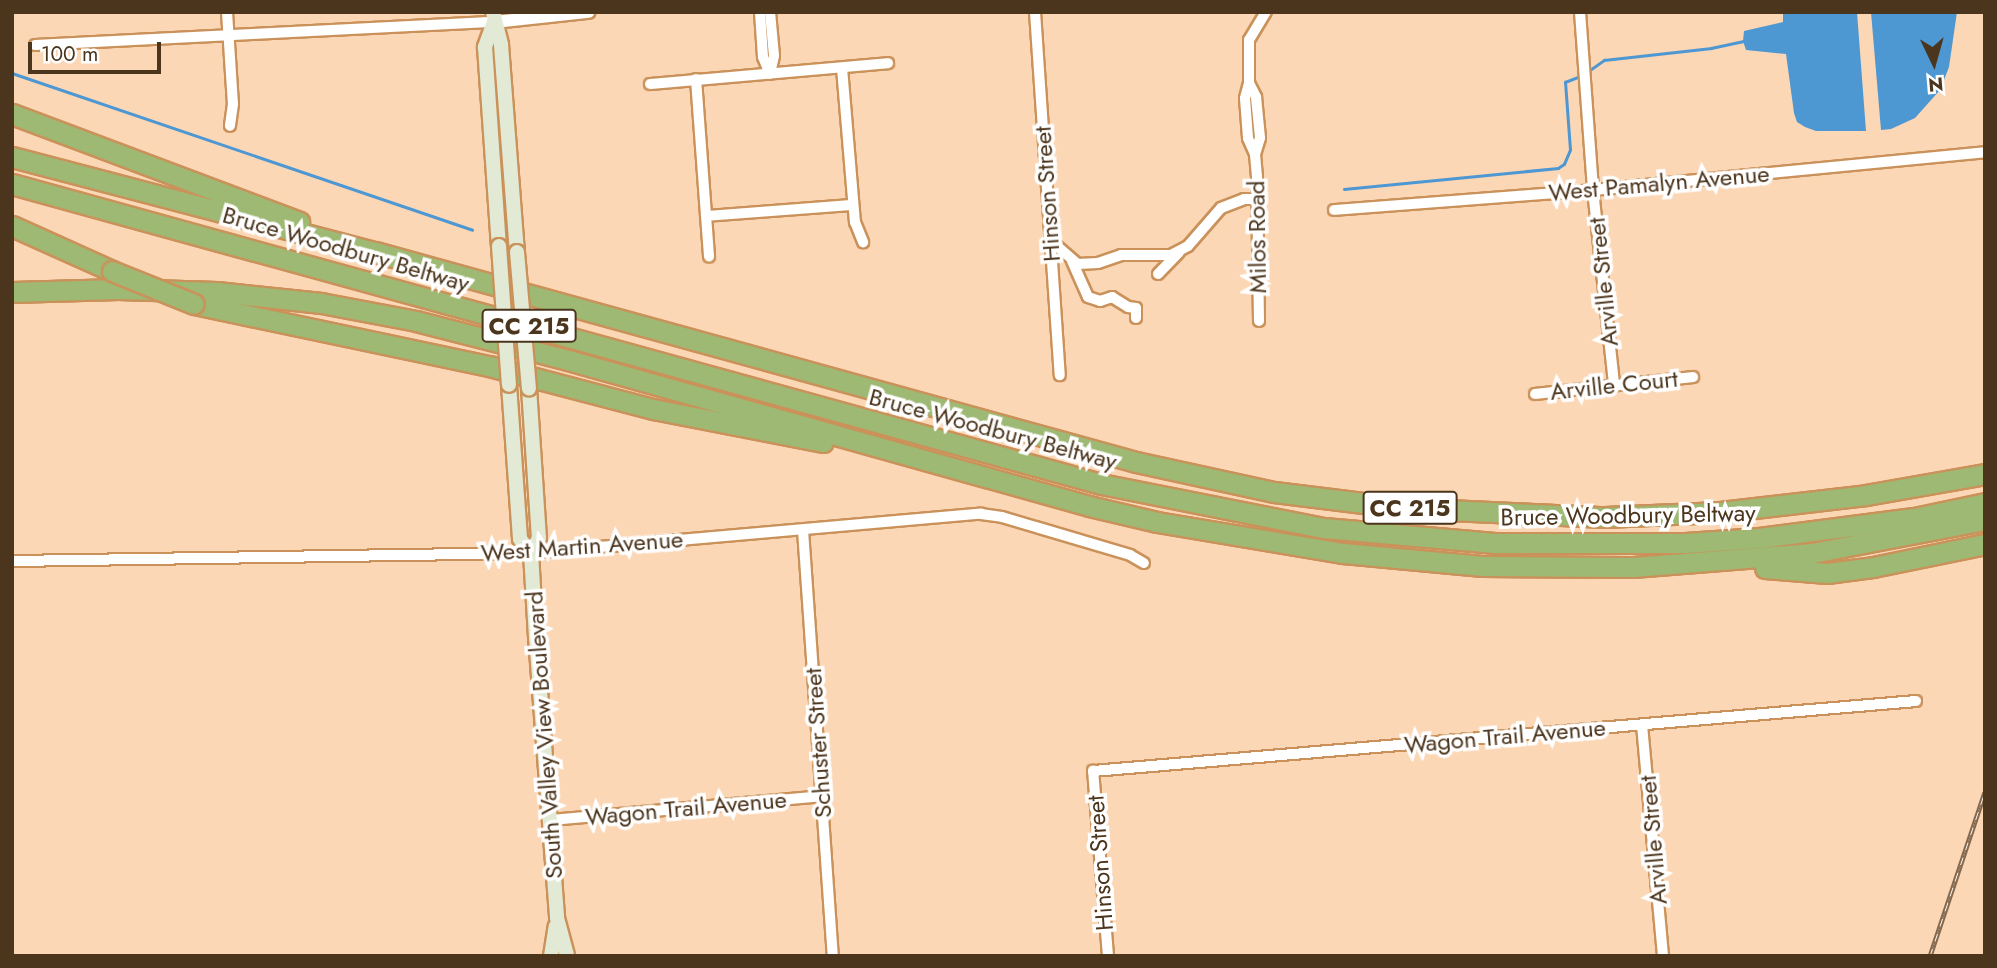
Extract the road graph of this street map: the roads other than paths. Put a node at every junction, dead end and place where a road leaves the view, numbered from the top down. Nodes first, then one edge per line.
1 (227, 12) edge
2 (588, 12) edge
3 (760, 12) edge
4 (769, 12) edge
5 (1035, 12) edge
6 (1580, 12) edge
7 (1266, 13) edge
8 (493, 17) edge
9 (229, 37) junction
10 (35, 45) dead end
11 (888, 63) dead end
12 (842, 68) junction
13 (770, 74) junction
14 (696, 79) junction
15 (650, 85) dead end
16 (12, 114) edge
17 (230, 126) dead end
18 (1985, 152) edge
19 (12, 157) edge
20 (12, 184) edge
21 (1593, 190) junction
22 (1257, 199) junction
23 (853, 205) junction
24 (1334, 210) dead end
25 (706, 216) junction
26 (12, 226) edge
27 (1050, 240) junction
28 (863, 242) dead end
29 (375, 252) junction
30 (1180, 252) junction
31 (709, 257) dead end
32 (1070, 258) junction
33 (1158, 274) dead end
34 (115, 280) junction
35 (12, 292) edge
36 (12, 301) edge
37 (1136, 318) dead end
38 (1259, 321) dead end
39 (1060, 375) dead end
40 (1693, 377) dead end
41 (1614, 384) junction
42 (1535, 394) dead end
43 (934, 461) junction
44 (1985, 472) edge
45 (1985, 503) edge
46 (1985, 520) edge
47 (803, 530) junction
48 (1985, 544) edge
49 (531, 553) junction
50 (12, 561) edge
51 (1144, 563) dead end
52 (1709, 563) junction
53 (1916, 701) dead end
54 (1642, 725) junction
55 (1093, 771) joint
56 (822, 796) junction
57 (550, 820) junction
58 (557, 918) junction
59 (551, 956) edge
60 (567, 956) edge
61 (833, 956) edge
62 (1108, 956) edge
63 (1663, 956) edge

1 - 9 street
2 - 8 street
3 - 13 street
4 - 13 street
5 - 27 street, Hinson Street
6 - 21 street, Arville Street
7 - 22 street, Milos Road
8 - 9 street
8 - 49 main road, South Valley View Boulevard, bridge
8 - 49 main road, South Valley View Boulevard, bridge
9 - 10 street
9 - 17 street
11 - 12 street
12 - 13 street
12 - 23 street
13 - 14 street
14 - 15 street
14 - 25 street
16 - 29 highway
18 - 21 street, West Pamalyn Avenue
19 - 29 highway, Bruce Woodbury Beltway / CC 215
20 - 45 highway, Bruce Woodbury Beltway / CC 215
21 - 24 street, West Pamalyn Avenue
21 - 41 street, Arville Street
22 - 30 street
22 - 38 street, Milos Road
23 - 25 street
23 - 28 street
25 - 31 street
26 - 34 highway
27 - 32 street
27 - 39 street, Hinson Street
29 - 44 highway, Bruce Woodbury Beltway / CC 215
30 - 32 street
30 - 33 street
32 - 37 street
34 - 35 highway
34 - 36 highway
34 - 43 highway, bridge
34 - 43 highway, CC 215
40 - 41 street, Arville Court
41 - 42 street, Arville Court
43 - 52 highway, CC 215
46 - 52 highway, CC 215
47 - 49 street, West Martin Avenue
47 - 51 street, West Martin Avenue
47 - 56 street, Schuster Street
48 - 52 highway
49 - 50 street, West Martin Avenue
49 - 57 main road, South Valley View Boulevard
53 - 54 street, Wagon Trail Avenue
54 - 55 street, Wagon Trail Avenue
54 - 63 street, Arville Street
55 - 62 street, Hinson Street
56 - 57 street, Wagon Trail Avenue
56 - 61 street, Schuster Street
57 - 58 main road, South Valley View Boulevard
58 - 59 main road, South Valley View Boulevard
58 - 60 main road, South Valley View Boulevard

